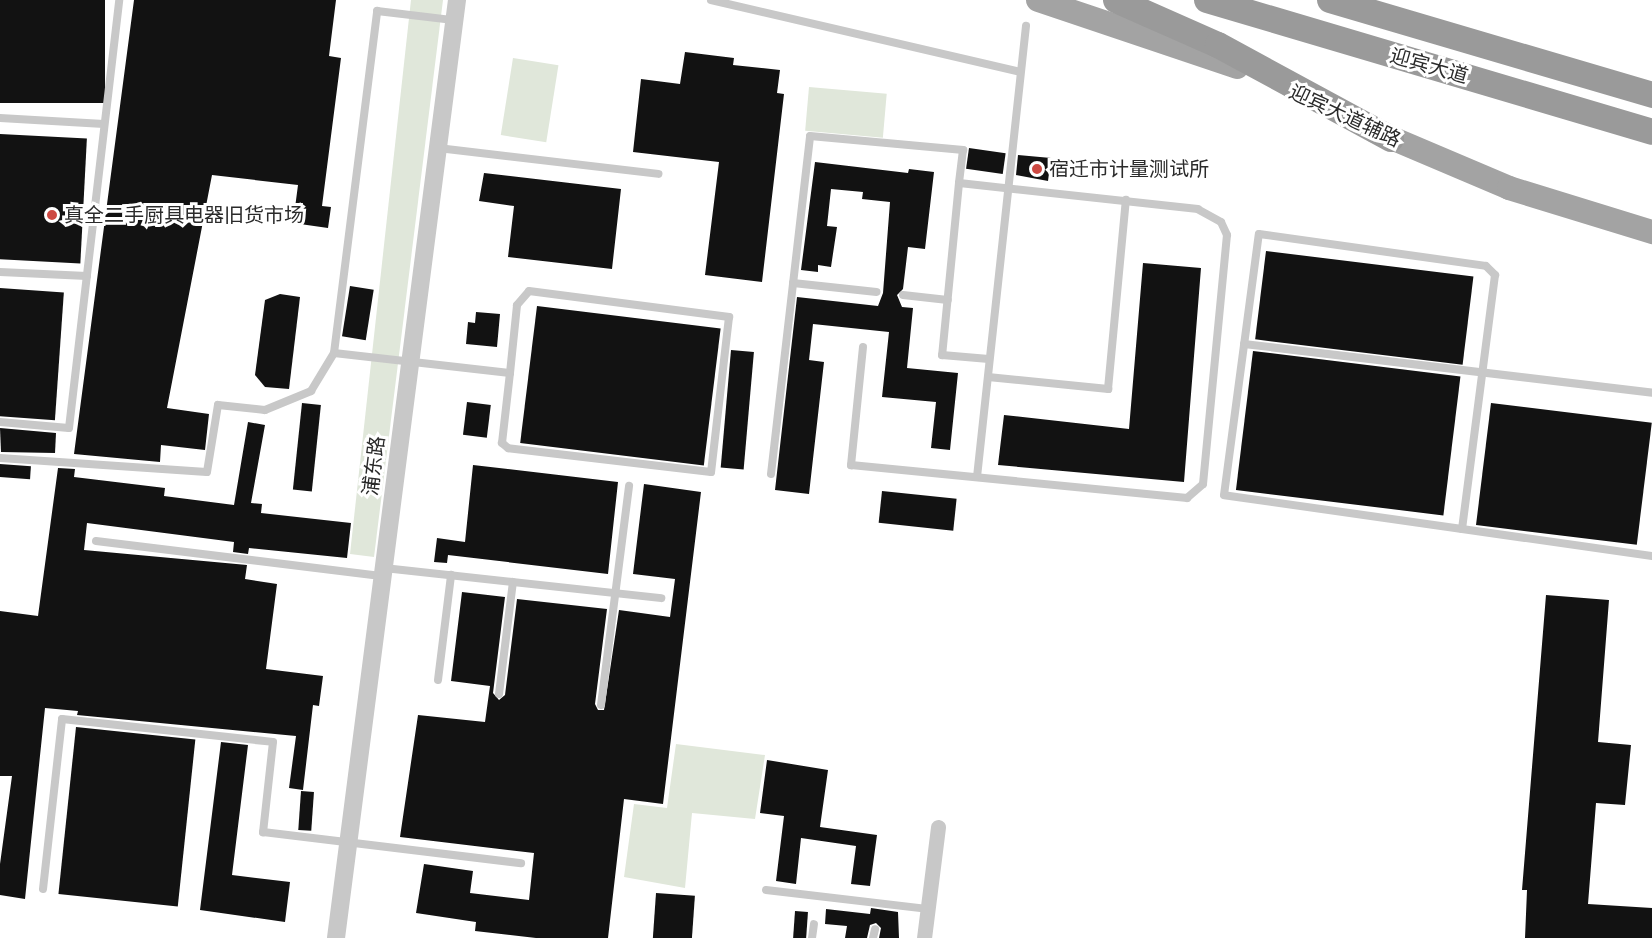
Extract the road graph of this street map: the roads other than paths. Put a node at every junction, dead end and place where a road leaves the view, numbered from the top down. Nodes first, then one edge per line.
1 (119, 0) edge
2 (457, 0) edge
3 (711, 0) edge
4 (1038, 0) edge
5 (1116, 0) edge
6 (1206, 0) edge
7 (1330, 0) edge
8 (455, 20) junction
9 (1026, 26) dead end
10 (1020, 72) junction
11 (1652, 95) edge
12 (0, 118) edge
13 (105, 124) junction
14 (1652, 132) edge
15 (1391, 139) junction
16 (438, 148) junction
17 (658, 174) dead end
18 (959, 183) junction
19 (1007, 188) junction
20 (1126, 200) junction
21 (1652, 232) edge
22 (0, 272) edge
23 (87, 276) junction
24 (793, 283) junction
25 (878, 292) dead end
26 (903, 295) dead end
27 (948, 300) junction
28 (1244, 344) junction
29 (863, 347) dead end
30 (334, 353) junction
31 (989, 359) junction
32 (410, 362) junction
33 (510, 373) junction
34 (1484, 373) junction
35 (988, 377) junction
36 (1652, 393) edge
37 (0, 422) edge
38 (0, 458) edge
39 (771, 474) dead end
40 (977, 477) junction
41 (629, 486) dead end
42 (1462, 530) junction
43 (96, 541) dead end
44 (1652, 556) edge
45 (383, 572) junction
46 (451, 575) junction
47 (513, 582) junction
48 (615, 593) junction
49 (661, 598) dead end
50 (438, 680) dead end
51 (499, 694) dead end
52 (601, 705) dead end
53 (938, 827) dead end
54 (348, 842) junction
55 (521, 863) dead end
56 (43, 889) dead end
57 (766, 890) dead end
58 (927, 909) junction
59 (814, 924) dead end
60 (874, 929) dead end
61 (336, 938) edge
62 (812, 938) edge
63 (873, 938) edge
64 (924, 938) edge

1 - 13 lane
2 - 8 street, 浦东路
3 - 10 lane
4 - 15 main road, 迎宾大道辅路
5 - 15 highway
6 - 14 highway, 迎宾大道
7 - 11 highway, 迎宾大道
8 - 16 street, 浦东路
8 - 30 lane
9 - 10 lane
10 - 19 lane
12 - 13 lane
13 - 23 lane
15 - 21 main road, 迎宾大道辅路
16 - 17 lane
16 - 32 street, 浦东路
18 - 19 lane
18 - 24 lane
18 - 27 lane
19 - 20 lane
19 - 31 lane
20 - 35 lane
20 - 40 lane
22 - 23 lane
23 - 37 lane
24 - 25 lane
24 - 39 lane
26 - 27 lane
27 - 31 lane
28 - 34 lane
28 - 34 lane
28 - 42 lane
29 - 40 lane
30 - 32 lane
30 - 38 lane
31 - 35 lane
32 - 33 lane
32 - 45 street, 浦东路
33 - 33 lane
34 - 36 lane
34 - 42 lane
35 - 40 lane
41 - 48 lane
42 - 44 lane
43 - 45 lane
45 - 46 lane
45 - 54 street, 浦东路
46 - 47 lane
46 - 50 lane
47 - 48 lane
47 - 51 lane
48 - 49 lane
48 - 52 lane
53 - 58 street
54 - 55 lane
54 - 56 lane
54 - 61 street, 浦东路
57 - 58 lane
58 - 64 street
59 - 62 lane
60 - 63 lane

